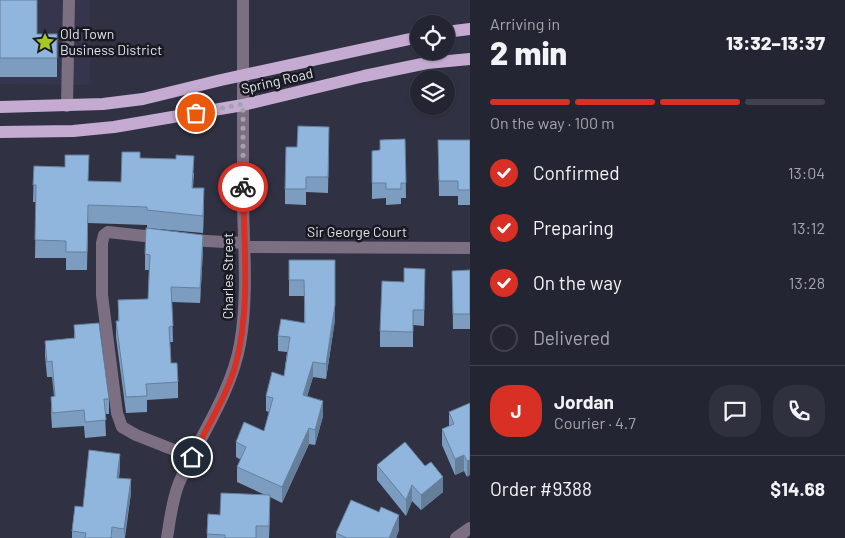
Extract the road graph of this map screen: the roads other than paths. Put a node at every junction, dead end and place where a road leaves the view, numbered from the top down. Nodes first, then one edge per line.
1 (68, 0) edge
2 (243, 0) edge
3 (470, 29) edge
4 (455, 31) edge
5 (410, 39) edge
6 (470, 59) edge
7 (243, 76) junction
8 (243, 104) junction
9 (0, 106) edge
10 (67, 106) junction
11 (0, 132) edge
12 (244, 245) junction
13 (470, 248) edge
14 (192, 457) junction
15 (470, 528) edge
16 (167, 538) edge
17 (456, 538) edge

1 - 10 street
2 - 7 street, Charles Street
3 - 4 main road
5 - 7 main road, Spring Road
6 - 8 main road, Spring Road
7 - 8 street, Charles Street
7 - 10 main road, Spring Road
8 - 11 main road, Spring Road
8 - 12 street, Charles Street
9 - 10 main road, Spring Road
12 - 13 street, Sir George Court
12 - 14 street, Charles Street
12 - 14 street, Sir George Court
14 - 16 street, Charles Street
15 - 17 street

